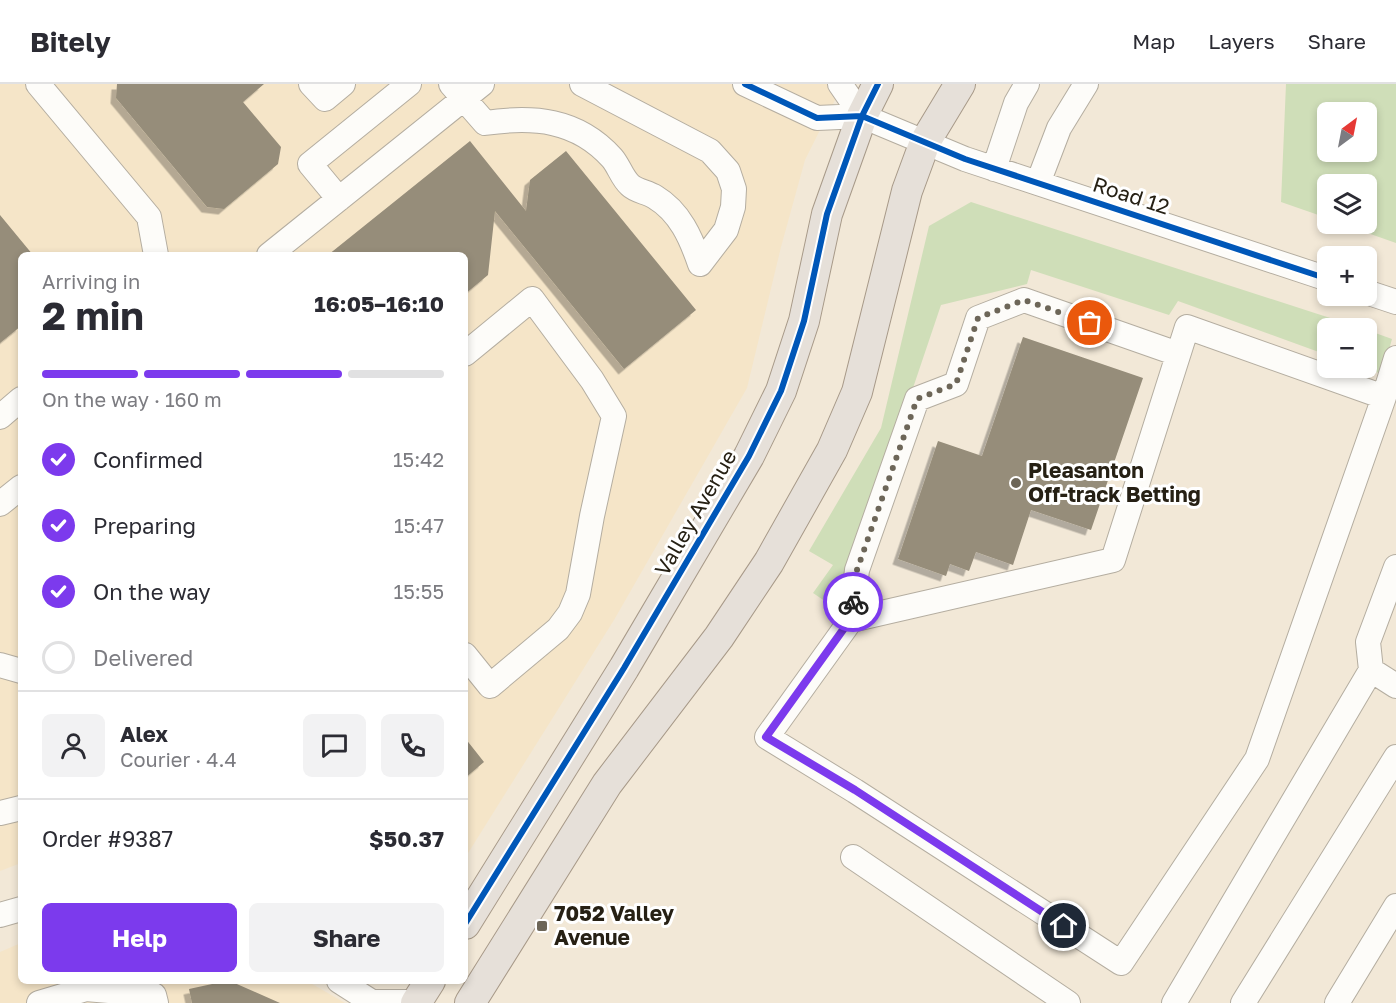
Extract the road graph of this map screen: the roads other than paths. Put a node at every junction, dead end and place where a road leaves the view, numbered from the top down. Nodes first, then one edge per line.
1 (38, 84) edge
2 (311, 84) edge
3 (344, 84) edge
4 (409, 84) edge
5 (582, 84) edge
6 (746, 84) edge
7 (840, 84) edge
8 (878, 84) edge
9 (960, 84) edge
10 (1028, 84) edge
11 (1086, 84) edge
12 (466, 89) edge
13 (862, 116) junction
14 (925, 142) junction
15 (994, 169) junction
16 (1038, 183) junction
17 (339, 199) junction
18 (155, 252) edge
19 (273, 252) edge
20 (1317, 275) edge
21 (1377, 296) edge
22 (1396, 302) edge
23 (468, 352) edge
24 (1178, 354) junction
25 (1396, 358) edge
26 (1384, 397) junction
27 (18, 402) edge
28 (0, 417) edge
29 (18, 489) edge
30 (0, 504) edge
31 (1396, 567) edge
32 (850, 620) junction
33 (468, 659) edge
34 (0, 665) edge
35 (18, 670) edge
36 (1371, 670) junction
37 (1396, 686) edge
38 (1396, 757) edge
39 (18, 809) edge
40 (0, 813) edge
41 (854, 857) dead end
42 (1396, 906) edge
43 (18, 910) edge
44 (0, 915) edge
45 (468, 919) edge
46 (344, 984) edge
47 (417, 994) edge
48 (39, 1003) edge
49 (156, 1003) edge
50 (470, 1003) edge
51 (1068, 1003) edge
52 (1174, 1003) edge
53 (1243, 1003) edge
54 (1337, 1003) edge

1 - 18 street
2 - 3 street
4 - 17 street
5 - 12 street
6 - 13 street
7 - 13 street
8 - 13 main road, Valley Avenue
9 - 14 main road
10 - 15 street
11 - 16 street
12 - 17 street
13 - 14 street, Road 12
13 - 45 main road, Valley Avenue
14 - 15 street, Road 12
14 - 50 main road
15 - 16 street, Road 12
16 - 20 street, Road 12
17 - 19 street
21 - 22 street
23 - 33 street
24 - 26 street
24 - 32 street
24 - 32 street
25 - 26 street
26 - 32 street
27 - 28 street
29 - 30 street
31 - 36 street
34 - 35 street
36 - 37 street
36 - 52 street
38 - 53 street
39 - 40 street
41 - 51 street
42 - 54 street
43 - 44 street
46 - 47 street
48 - 49 street

